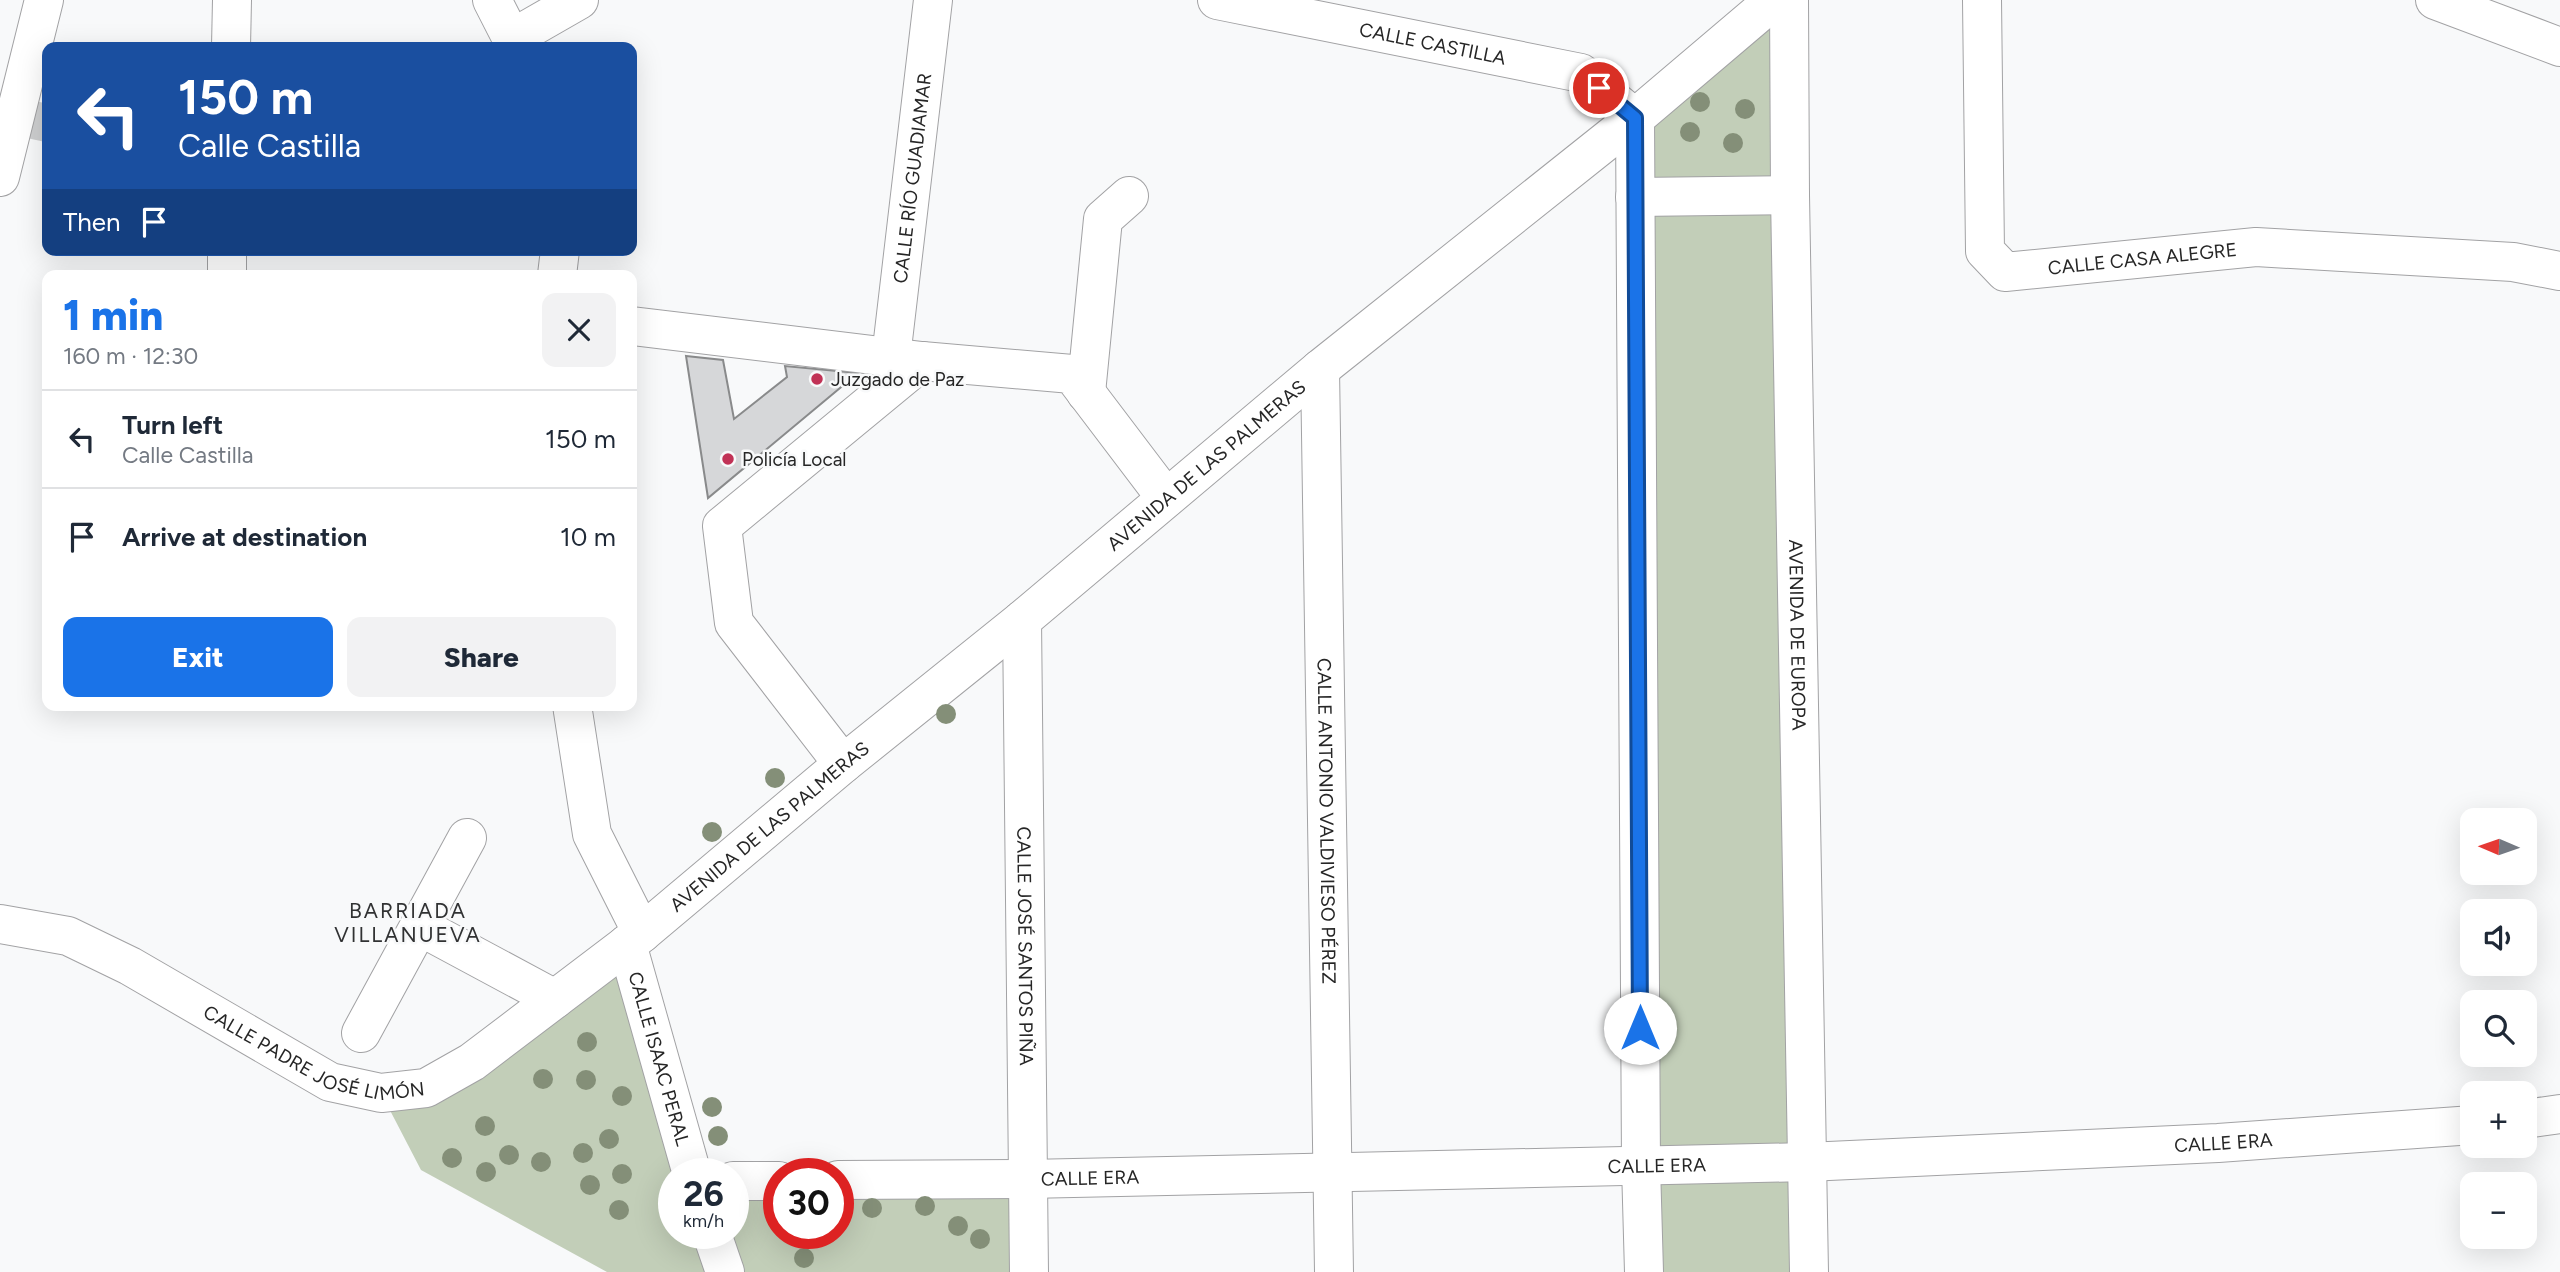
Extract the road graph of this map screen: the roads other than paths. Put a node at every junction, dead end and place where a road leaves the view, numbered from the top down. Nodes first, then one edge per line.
1 (44, 0) edge
2 (492, 0) edge
3 (579, 0) edge
4 (933, 0) edge
5 (1217, 0) edge
6 (1774, 0) edge
7 (1789, 0) edge
8 (1982, 0) edge
9 (2435, 0) edge
10 (232, 4) edge
11 (1363, 15) edge
12 (231, 42) edge
13 (513, 42) edge
14 (516, 42) edge
15 (2560, 47) edge
16 (1635, 118) junction
17 (0, 177) edge
18 (1790, 195) junction
19 (1129, 196) dead end
20 (1635, 197) junction
21 (2560, 271) edge
22 (637, 327) edge
23 (907, 359) junction
24 (1320, 369) junction
25 (1086, 393) junction
26 (1166, 498) junction
27 (1023, 621) junction
28 (573, 711) edge
29 (843, 764) junction
30 (467, 838) dead end
31 (0, 924) edge
32 (419, 926) junction
33 (634, 939) junction
34 (555, 999) junction
35 (361, 1033) dead end
36 (2560, 1114) edge
37 (2537, 1117) edge
38 (2460, 1126) edge
39 (688, 1158) edge
40 (1807, 1162) junction
41 (1641, 1166) junction
42 (1333, 1172) junction
43 (1027, 1179) junction
44 (854, 1180) edge
45 (717, 1249) edge
46 (725, 1272) edge
47 (1029, 1272) edge
48 (1334, 1272) edge
49 (1644, 1272) edge
50 (1809, 1272) edge

1 - 17 street
2 - 13 street
3 - 14 street
4 - 23 street, CALLE RÍO GUADIAMAR
5 - 11 street, CALLE CASTILLA
6 - 16 street, AVENIDA DE LAS PALMERAS
7 - 18 street, AVENIDA DE EUROPA
8 - 21 street, CALLE CASA ALEGRE
9 - 15 street
10 - 12 street
11 - 16 street, CALLE CASTILLA
16 - 20 street
16 - 24 street, AVENIDA DE LAS PALMERAS
18 - 20 street
18 - 40 street, AVENIDA DE EUROPA
19 - 25 street
20 - 41 street
22 - 23 street
23 - 25 street
23 - 29 street
24 - 26 street, AVENIDA DE LAS PALMERAS
24 - 42 street, CALLE ANTONIO VALDIVIESO PÉREZ
25 - 26 street
26 - 27 street, AVENIDA DE LAS PALMERAS
27 - 29 street, AVENIDA DE LAS PALMERAS
27 - 43 street, CALLE JOSÉ SANTOS PIÑA
28 - 33 street, CALLE ISAAC PERAL
29 - 33 street, AVENIDA DE LAS PALMERAS
30 - 32 street
31 - 34 street, CALLE PADRE JOSÉ LIMÓN
32 - 34 street
32 - 35 street
33 - 34 street, CALLE PADRE JOSÉ LIMÓN
33 - 39 street, CALLE ISAAC PERAL
36 - 37 street
38 - 40 street, CALLE ERA
40 - 41 street, CALLE ERA
40 - 50 street, AVENIDA DE EUROPA
41 - 42 street, CALLE ERA
41 - 49 street
42 - 43 street, CALLE ERA
42 - 48 street, CALLE ANTONIO VALDIVIESO PÉREZ
43 - 44 street, CALLE ERA
43 - 47 street, CALLE JOSÉ SANTOS PIÑA
45 - 46 street

